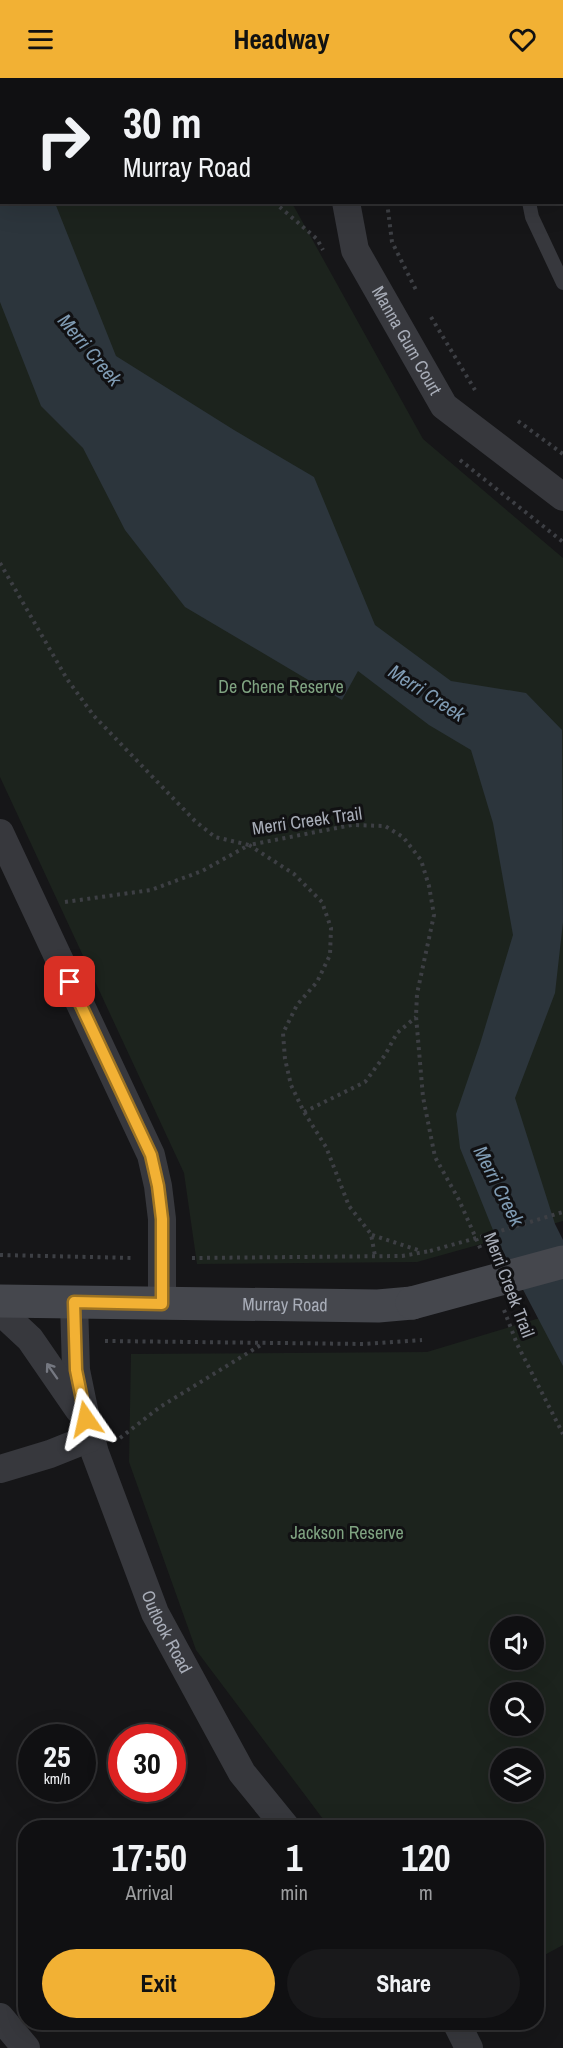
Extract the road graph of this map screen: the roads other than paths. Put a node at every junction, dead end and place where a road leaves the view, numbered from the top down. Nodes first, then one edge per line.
1 (346, 204) edge
2 (529, 204) edge
3 (563, 283) edge
4 (563, 497) edge
5 (0, 832) edge
6 (563, 1262) edge
7 (0, 1301) edge
8 (74, 1302) junction
9 (162, 1304) junction
10 (0, 1311) edge
11 (90, 1437) junction
12 (0, 1469) edge
13 (280, 1820) edge
14 (0, 2017) edge
15 (460, 2030) edge
16 (26, 2048) edge
17 (469, 2048) edge

1 - 4 street, Manna Gum Court
2 - 3 lane
5 - 9 street
6 - 9 main road, Murray Road, bridge
7 - 8 main road, Murray Road
8 - 9 main road, Murray Road
8 - 11 street, Outlook Road
11 -> 10 street, Outlook Road
11 - 12 street
11 - 13 street, Outlook Road
14 - 16 street
15 - 17 street

